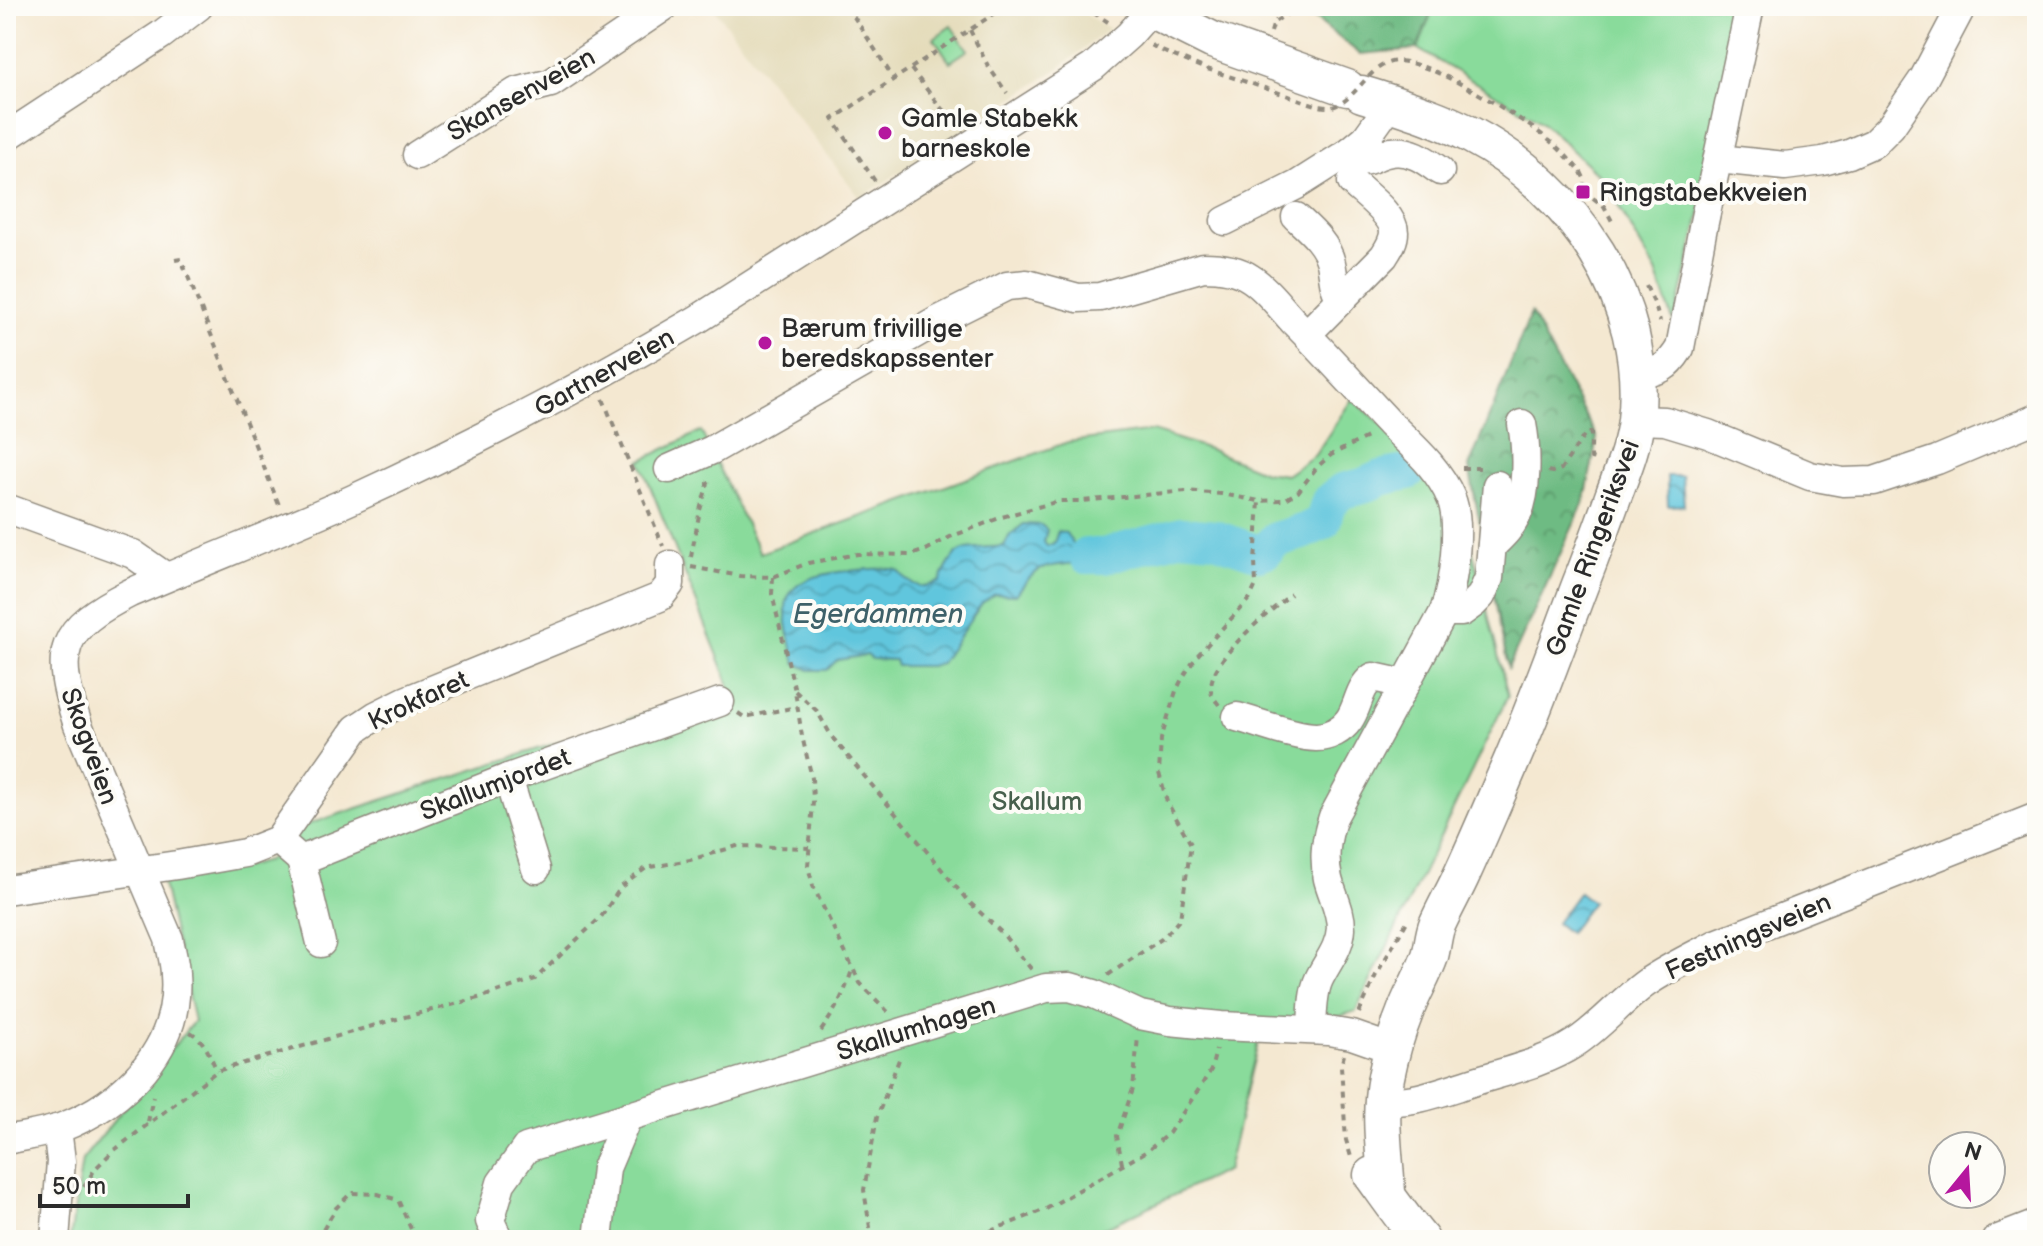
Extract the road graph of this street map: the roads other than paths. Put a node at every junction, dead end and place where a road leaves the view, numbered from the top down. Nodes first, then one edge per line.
1 (199, 6) edge
2 (665, 6) edge
3 (1750, 6) edge
4 (1962, 6) edge
5 (1148, 7) edge
6 (1367, 95) junction
7 (8, 130) edge
8 (1349, 152) junction
9 (417, 155) dead end
10 (1718, 159) junction
11 (1440, 171) dead end
12 (1352, 182) dead end
13 (1296, 217) dead end
14 (1225, 221) dead end
15 (1341, 300) junction
16 (1307, 334) junction
17 (1636, 375) junction
18 (2037, 418) edge
19 (1636, 420) junction
20 (1522, 424) dead end
21 (669, 469) dead end
22 (1497, 485) dead end
23 (6, 508) edge
24 (1492, 546) junction
25 (670, 565) road end
26 (166, 577) junction
27 (1444, 612) junction
28 (1405, 684) junction
29 (720, 702) road end
30 (1237, 717) road end
31 (508, 778) junction
32 (2037, 817) edge
33 (278, 840) junction
34 (301, 860) junction
35 (536, 869) dead end
36 (140, 870) junction
37 (6, 890) edge
38 (321, 943) dead end
39 (1312, 1029) junction
40 (1383, 1046) junction
41 (1382, 1101) junction
42 (628, 1116) junction
43 (57, 1129) junction
44 (6, 1140) edge
45 (1387, 1193) junction
46 (2037, 1224) edge
47 (55, 1240) edge
48 (499, 1240) edge
49 (598, 1240) edge
50 (1421, 1240) edge
51 (1996, 1240) edge

1 - 7 street
2 - 9 street, Skansenveien
3 - 10 street
4 - 10 street
5 - 6 main road, Gamle Ringeriksvei
5 - 26 street, Gartnerveien
6 - 8 street
6 - 17 main road, Gamle Ringeriksvei
8 - 11 street
8 - 14 street
10 - 17 street
12 - 15 street
13 - 15 street
15 - 16 street
16 - 21 street
16 - 27 street
17 - 19 main road, Gamle Ringeriksvei
18 - 19 street
19 - 40 main road, Gamle Ringeriksvei
20 - 24 street
22 - 24 street
23 - 26 street
24 - 27 street
25 - 33 street, Krokfaret
26 - 36 street, Skogveien
27 - 28 street
28 - 30 street
28 - 39 street
29 - 31 street, Skallumjordet
31 - 34 street, Skallumjordet
31 - 35 street
32 - 41 street, Festningsveien
33 - 34 street
33 - 36 street
34 - 38 street
36 - 37 street
36 - 43 street, Skogveien
39 - 40 street, Skallumhagen
39 - 42 street, Skallumhagen
40 - 41 main road, Gamle Ringeriksvei
40 - 45 main road, Gamle Ringeriksvei
41 - 45 main road, Gamle Ringeriksvei
42 - 48 street, Skallumhagen
42 - 49 street
43 - 44 street, Skogveien
43 - 47 street
45 - 50 main road, Gamle Ringeriksvei
46 - 51 street

